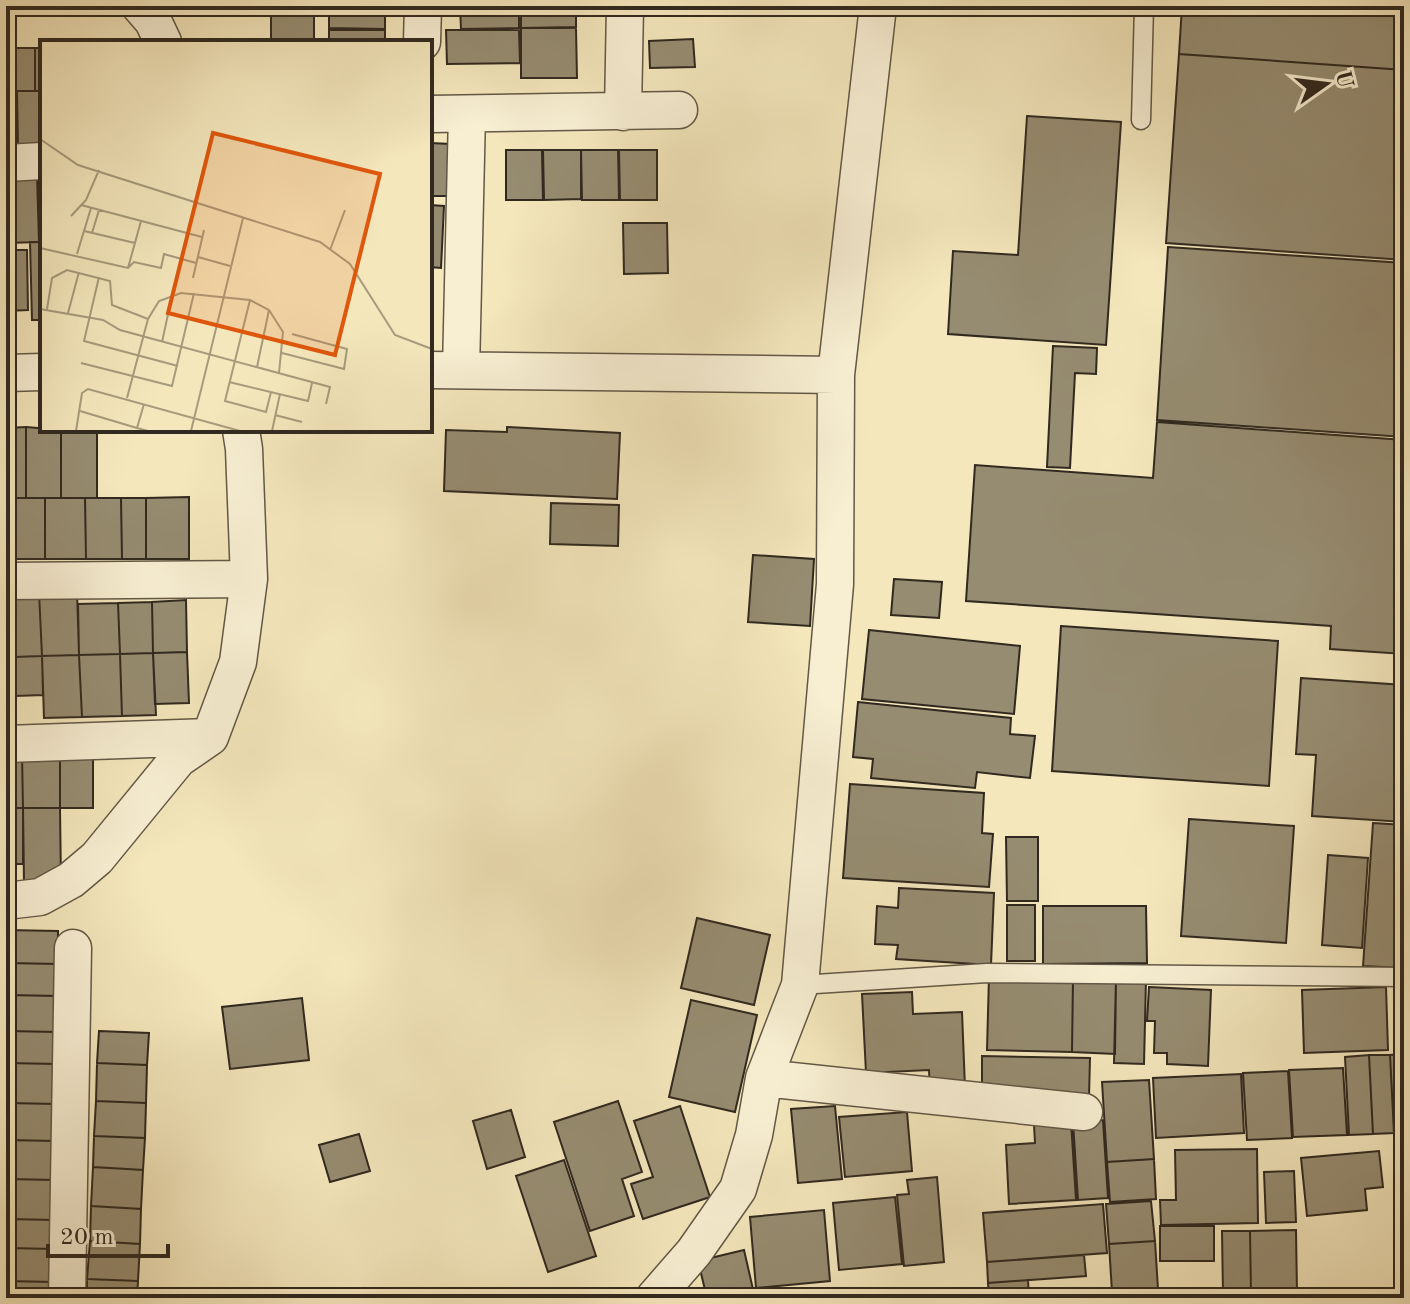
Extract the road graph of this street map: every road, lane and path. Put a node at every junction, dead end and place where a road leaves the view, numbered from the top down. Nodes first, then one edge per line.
1 (140, 6) edge
2 (423, 6) edge
3 (625, 6) edge
4 (878, 6) edge
5 (1144, 6) edge
6 (162, 40) edge
7 (422, 40) edge
8 (679, 110) dead end
9 (623, 112) junction
10 (432, 114) edge
11 (467, 114) junction
12 (1141, 120) dead end
13 (40, 161) edge
14 (6, 163) edge
15 (446, 370) edge
16 (40, 372) edge
17 (6, 373) edge
18 (836, 375) junction
19 (241, 432) edge
20 (249, 579) junction
21 (6, 581) edge
22 (210, 737) junction
23 (6, 744) edge
24 (6, 901) edge
25 (73, 948) dead end
26 (1404, 977) edge
27 (800, 985) junction
28 (764, 1078) junction
29 (1084, 1112) dead end
30 (67, 1298) edge
31 (654, 1298) edge

1 - 6 street
2 - 7 street
3 - 9 street
4 - 18 street
5 - 12 lane
8 - 9 street
9 - 11 street
10 - 11 street
11 - 15 street
13 - 14 street
15 - 18 street
16 - 17 street
18 - 27 street
19 - 20 street
20 - 21 street
20 - 22 street
22 - 23 street
22 - 24 street
25 - 30 street
26 - 27 lane
27 - 28 street
28 - 29 street
28 - 31 street

